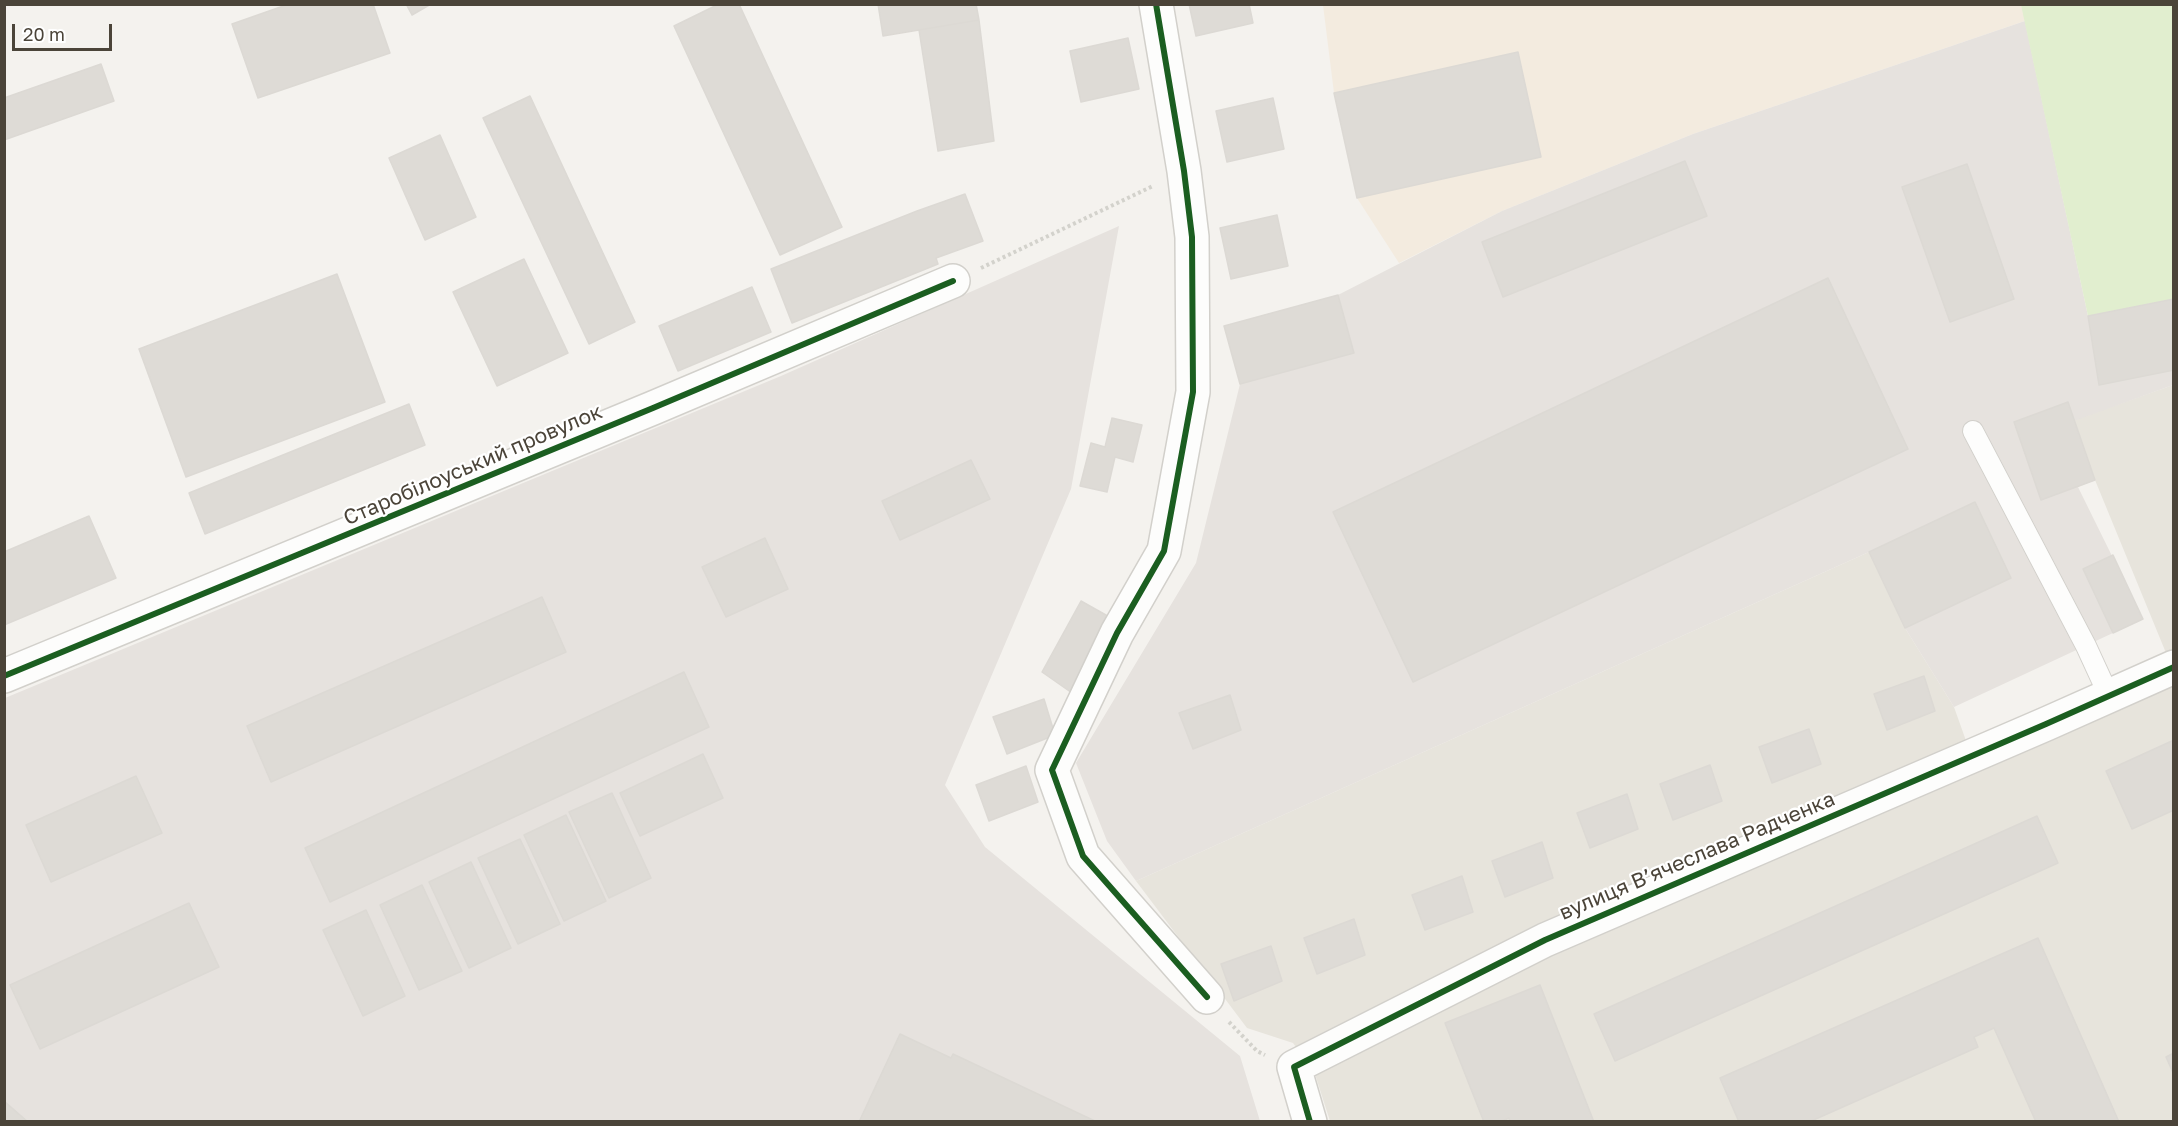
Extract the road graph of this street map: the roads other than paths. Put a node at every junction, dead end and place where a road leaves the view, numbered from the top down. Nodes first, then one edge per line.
1 (1156, 4) edge
2 (953, 281) road end
3 (1973, 431) dead end
4 (2174, 667) edge
5 (4, 676) edge
6 (2109, 696) junction
7 (1207, 997) road end
8 (1310, 1122) edge

1 - 7 street
2 - 5 street, Старобілоуський провулок
3 - 6 lane
4 - 6 street, вулиця Вʼячеслава Радченка
6 - 8 street, вулиця Вʼячеслава Радченка

